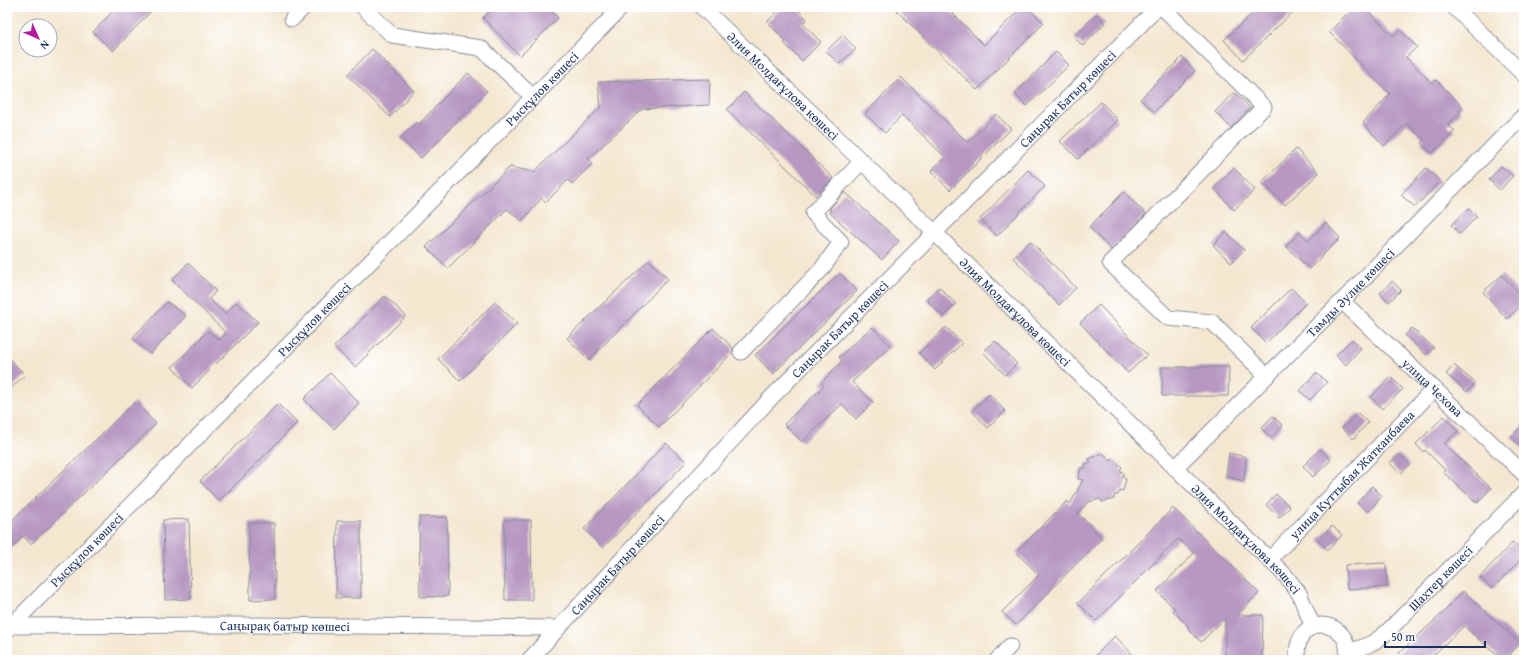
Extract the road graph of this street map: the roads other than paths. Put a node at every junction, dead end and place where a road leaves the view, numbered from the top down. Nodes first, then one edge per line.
1 (304, 7) edge
2 (363, 7) edge
3 (622, 7) edge
4 (702, 7) edge
5 (1158, 7) edge
6 (1162, 7) edge
7 (1454, 7) edge
8 (292, 19) dead end
9 (1524, 75) edge
10 (533, 97) junction
11 (1524, 115) edge
12 (862, 161) junction
13 (936, 234) junction
14 (1342, 301) junction
15 (741, 352) dead end
16 (1267, 376) junction
17 (1434, 389) junction
18 (1175, 468) junction
19 (1524, 474) edge
20 (1524, 493) edge
21 (1269, 560) junction
22 (1313, 627) junction
23 (9, 628) edge
24 (558, 628) junction
25 (1010, 646) dead end
26 (1347, 656) edge
27 (530, 660) edge
28 (997, 660) edge
29 (1299, 660) edge

1 - 8 street
2 - 10 street
3 - 10 street, Рысқұлов көшесі
4 - 12 street, Әлия Молдағұлова көшесі
5 - 13 street, Саңырак Батыр көшесі
6 - 16 street
7 - 9 street
10 - 23 street, Рысқұлов көшесі
11 - 14 street, Тамды Әулие көшесі
12 - 13 street, Әлия Молдағұлова көшесі
12 - 15 street
13 - 18 street, Әлия Молдағұлова көшесі
13 - 24 street, Саңырак Батыр көшесі
14 - 16 street, Тамды Әулие көшесі
14 - 17 street, улица Чехова
16 - 18 street, Тамды Әулие көшесі
17 - 19 street, улица Чехова
17 - 21 street, улица Куттыбая Жатканбаева
18 - 21 street, Әлия Молдағұлова көшесі
20 - 26 street, Шахтер көшесі
21 - 22 street, Әлия Молдағұлова көшесі
22 - 26 street
22 - 29 street
23 - 24 street, Саңырақ батыр көшесі
24 - 27 street, Саңырак Батыр көшесі
25 - 28 street

